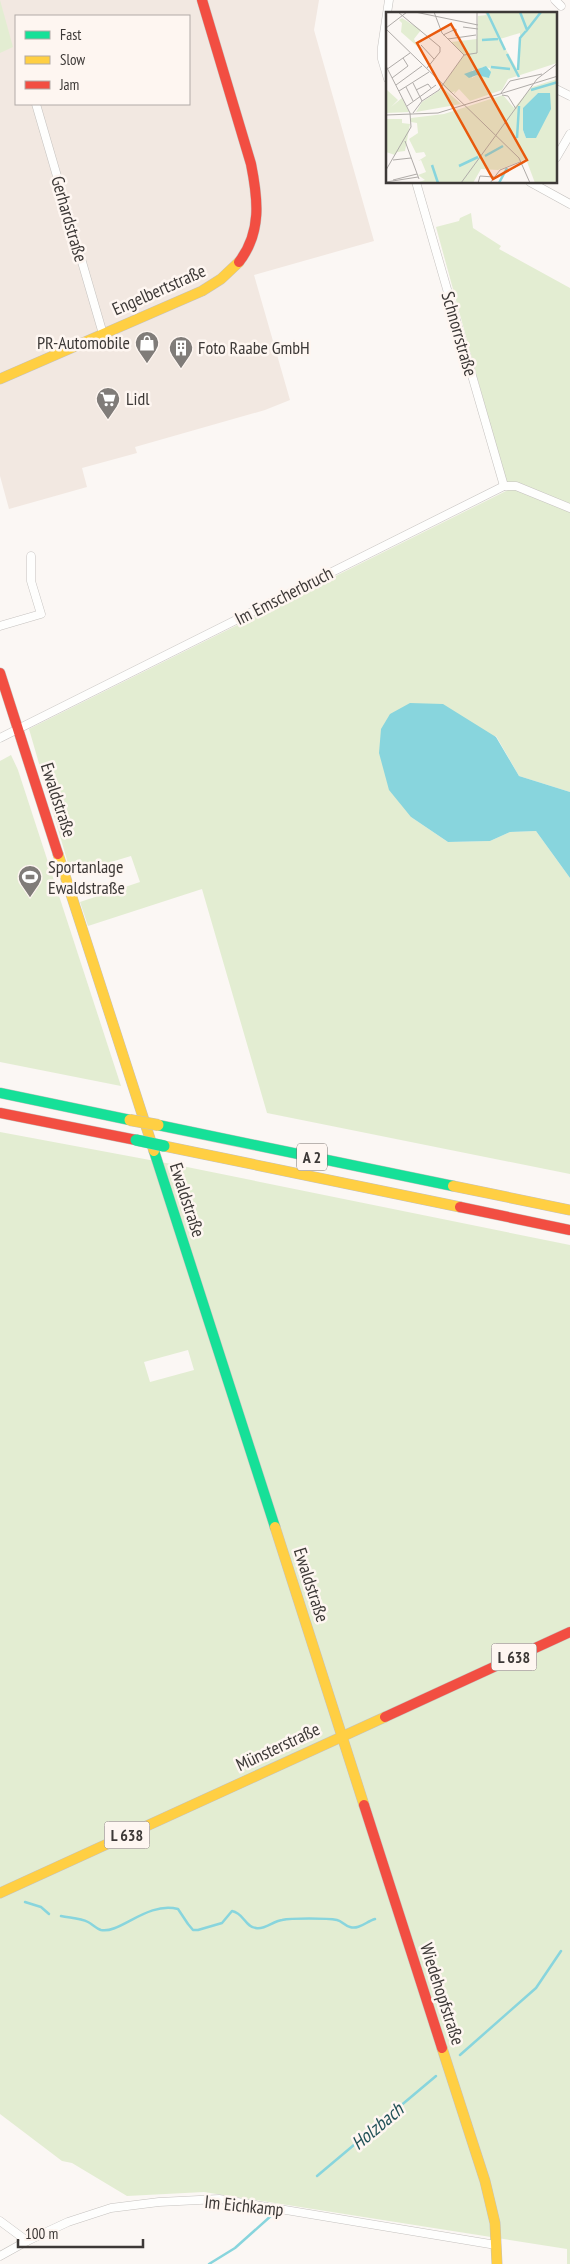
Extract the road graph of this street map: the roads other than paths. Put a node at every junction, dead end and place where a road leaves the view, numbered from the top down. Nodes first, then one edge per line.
1 (202, 0) edge
2 (386, 20) edge
3 (386, 72) edge
4 (558, 90) edge
5 (570, 96) edge
6 (36, 105) edge
7 (570, 134) edge
8 (558, 155) edge
9 (417, 184) edge
10 (541, 185) edge
11 (570, 204) edge
12 (103, 334) junction
13 (0, 379) edge
14 (504, 486) junction
15 (570, 508) edge
16 (31, 556) dead end
17 (0, 626) edge
18 (0, 673) edge
19 (17, 729) junction
20 (0, 738) edge
21 (0, 1093) edge
22 (0, 1113) edge
23 (570, 1210) edge
24 (570, 1230) edge
25 (570, 1632) edge
26 (342, 1737) junction
27 (0, 1893) edge
28 (0, 2221) edge
29 (26, 2241) junction
30 (496, 2246) junction
31 (0, 2256) edge
32 (497, 2264) edge

1 - 12 main road, Engelbertstraße
2 - 3 street
4 - 5 street
6 - 12 street, Gerhardstraße
7 - 8 street
9 - 14 street, Schnorrstraße
10 - 11 street
12 - 13 main road, Engelbertstraße
14 - 15 street
14 - 19 street, Im Emscherbruch
16 - 17 street
18 - 19 main road, Ewaldstraße
19 - 20 street, Im Emscherbruch
19 - 26 main road, Ewaldstraße
21 - 23 main road, A 2, bridge
22 - 24 main road, A 2, bridge
25 - 26 main road, Münsterstraße / L 638
26 - 27 main road, Münsterstraße / L 638
26 - 30 main road, Wiedehopfstraße
28 - 29 street
29 - 30 street, Im Eichkamp
29 - 31 street, Im Eichkamp
30 - 32 main road, Wiedehopfstraße

